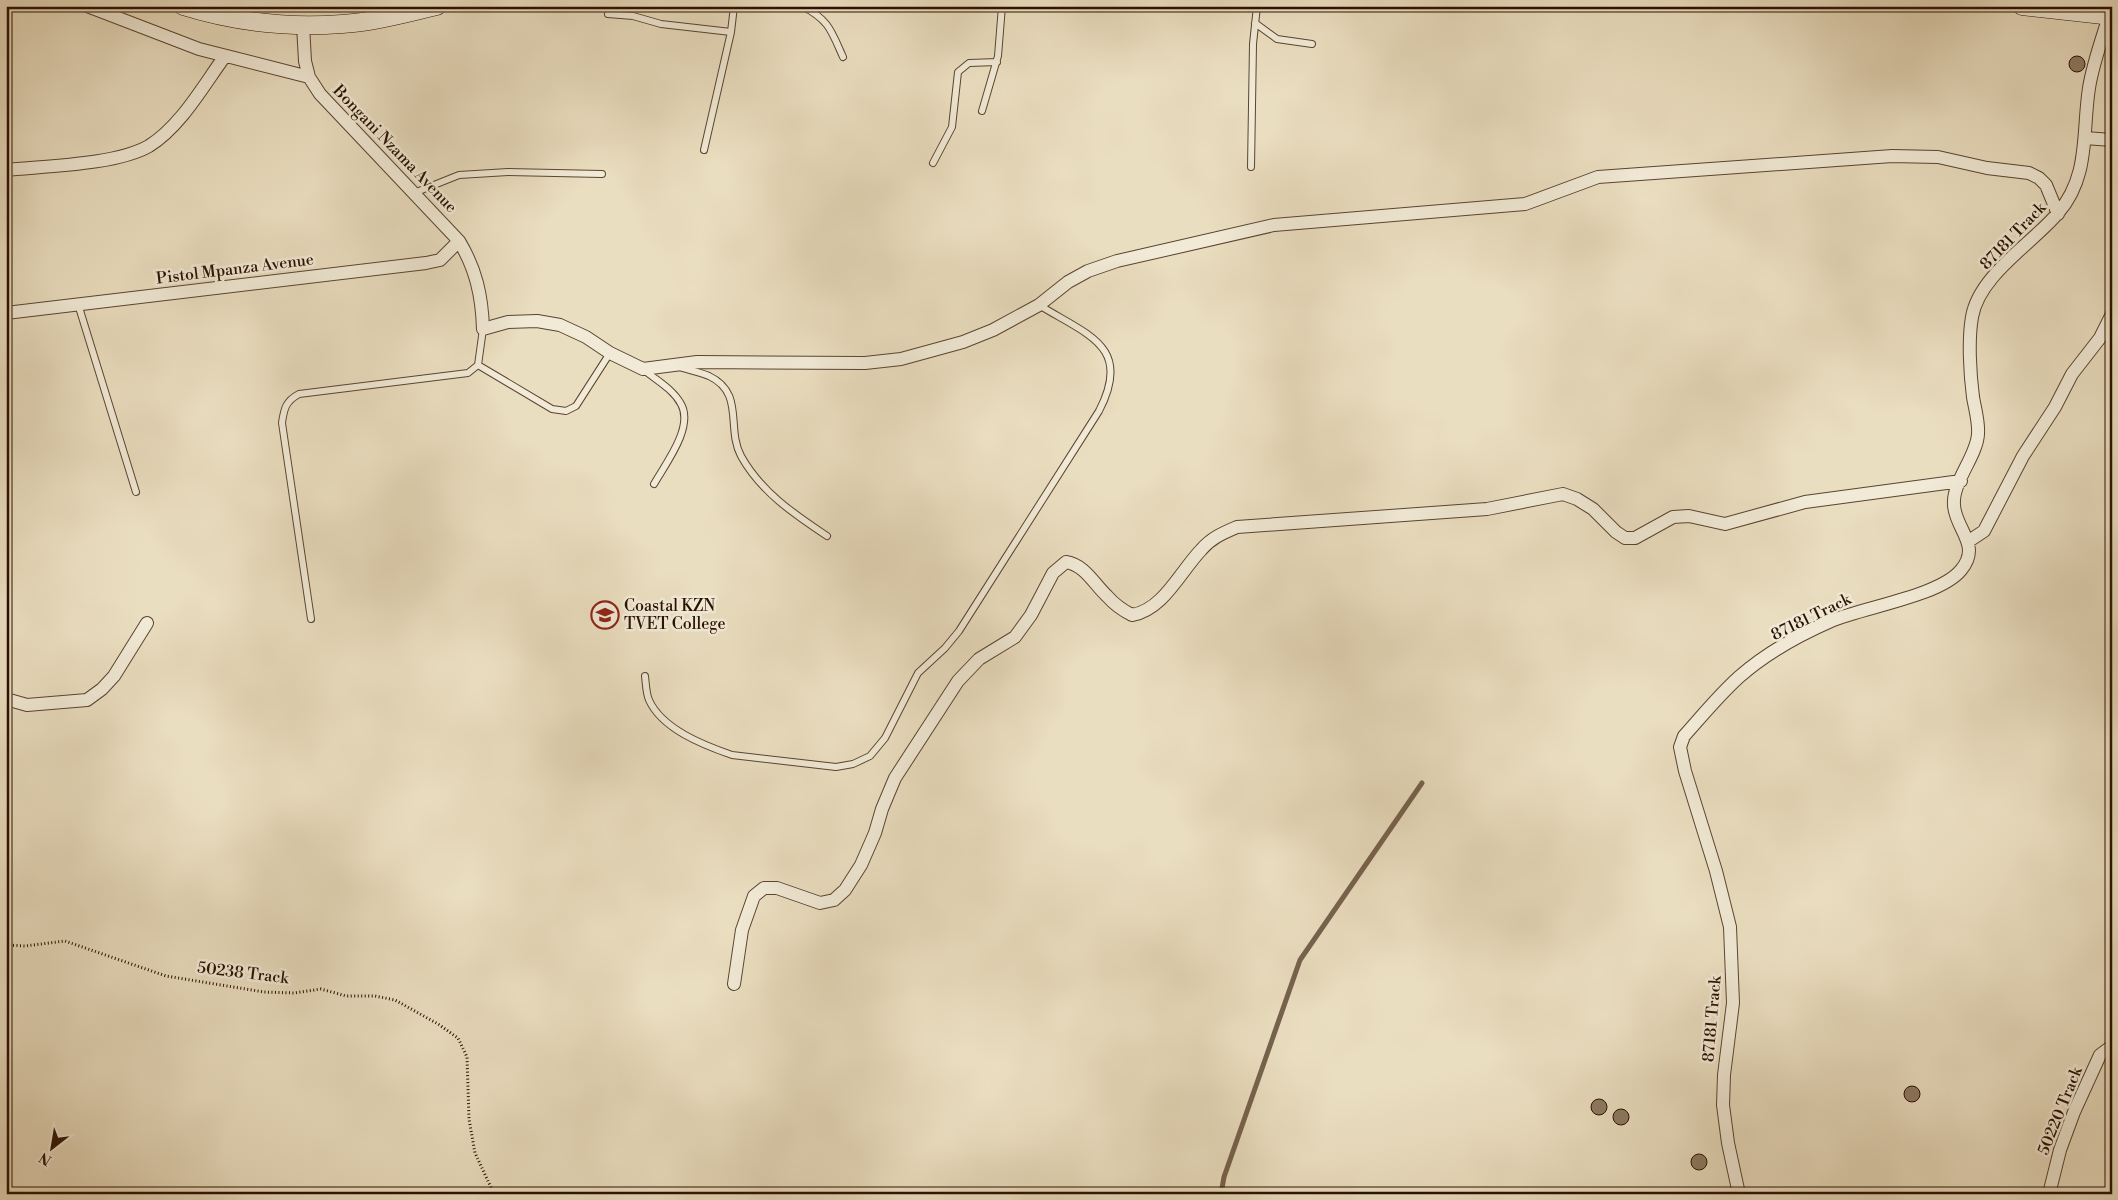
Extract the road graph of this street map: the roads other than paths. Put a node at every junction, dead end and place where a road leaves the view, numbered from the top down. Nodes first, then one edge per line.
1 (87, 6) edge
2 (183, 6) edge
3 (437, 6) edge
4 (734, 6) edge
5 (802, 6) edge
6 (1002, 6) edge
7 (1257, 6) edge
8 (2022, 6) edge
9 (608, 14) dead end
10 (2111, 16) edge
11 (1255, 23) junction
12 (303, 26) junction
13 (731, 32) junction
14 (1312, 44) dead end
15 (225, 56) junction
16 (843, 56) dead end
17 (996, 62) junction
18 (309, 77) junction
19 (982, 111) dead end
20 (2085, 138) junction
21 (2112, 140) edge
22 (704, 150) dead end
23 (933, 164) dead end
24 (1250, 167) dead end
25 (6, 170) edge
26 (602, 174) dead end
27 (414, 194) junction
28 (2058, 214) junction
29 (459, 241) junction
30 (78, 304) junction
31 (1040, 305) junction
32 (6, 313) edge
33 (2112, 314) edge
34 (483, 329) junction
35 (610, 353) junction
36 (478, 365) junction
37 (671, 365) junction
38 (643, 369) junction
39 (1961, 481) junction
40 (654, 484) dead end
41 (136, 492) dead end
42 (827, 536) dead end
43 (1968, 541) junction
44 (311, 619) dead end
45 (147, 622) dead end
46 (645, 676) dead end
47 (6, 699) edge
48 (734, 984) dead end
49 (2112, 1046) edge
50 (1739, 1194) edge
51 (2049, 1194) edge

1 - 15 street
2 - 12 street
3 - 12 street
4 - 13 lane
5 - 16 lane
6 - 17 lane
7 - 11 lane
8 - 10 street
9 - 13 lane
10 - 20 street, 87181 Track
11 - 14 lane
11 - 24 lane
12 - 18 street, Bongani Nzama Avenue
13 - 22 lane
15 - 18 street
15 - 25 street
17 - 19 lane
17 - 23 lane
18 - 27 street, Bongani Nzama Avenue
20 - 21 street
20 - 28 street, 87181 Track
26 - 27 lane
27 - 29 street, Bongani Nzama Avenue
28 - 31 street
28 - 39 street, 87181 Track
29 - 30 street, Pistol Mpanza Avenue
29 - 34 street, Bongani Nzama Avenue
30 - 32 street, Pistol Mpanza Avenue
30 - 41 lane
31 - 37 street
31 - 46 lane
33 - 43 street
34 - 35 street
34 - 36 lane
35 - 36 lane
35 - 38 street
36 - 44 lane
37 - 38 street
37 - 42 lane
38 - 40 lane
39 - 43 street, 87181 Track
39 - 48 street
43 - 50 street, 87181 Track
45 - 47 street
49 - 51 street, 50220 Track

